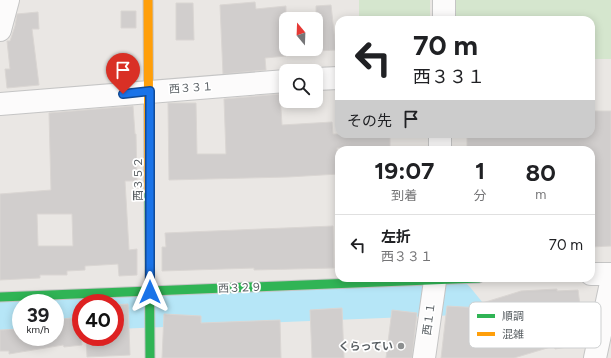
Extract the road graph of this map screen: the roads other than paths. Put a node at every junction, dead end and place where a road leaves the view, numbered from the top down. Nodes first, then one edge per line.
1 (8, 0) edge
2 (148, 0) edge
3 (444, 0) edge
4 (444, 16) edge
5 (0, 30) edge
6 (335, 78) edge
7 (323, 79) edge
8 (279, 82) edge
9 (150, 91) junction
10 (0, 104) edge
11 (595, 274) edge
12 (611, 274) edge
13 (369, 282) edge
14 (435, 282) edge
15 (611, 283) edge
16 (150, 292) junction
17 (0, 297) edge
18 (601, 330) edge
19 (597, 348) edge
20 (150, 358) edge
21 (424, 358) edge
22 (595, 358) edge

1 - 5 street
2 - 9 street, 西３５２
3 - 4 street
6 - 7 street
8 - 9 street, 西３３１
9 - 10 street, 西３３１
9 - 16 street, 西３５２
11 - 12 street
13 - 16 street, 西３２９
14 - 21 street, 西１１
15 - 18 street
16 - 17 street, 西３２９
16 - 20 street, 西３５２
19 - 22 street

